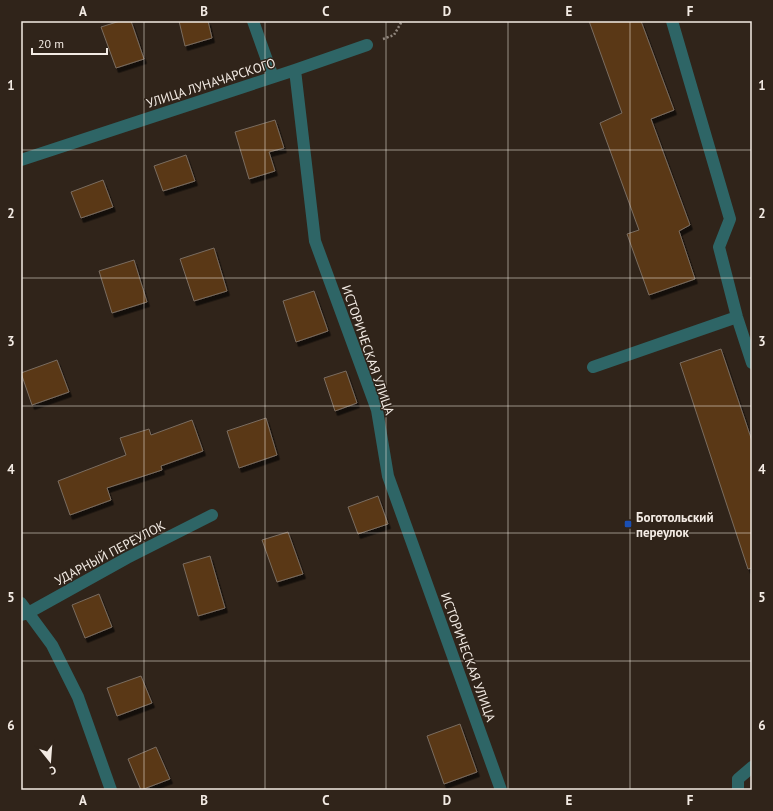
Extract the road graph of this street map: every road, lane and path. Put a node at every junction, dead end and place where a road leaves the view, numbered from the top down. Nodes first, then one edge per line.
1 (253, 21) edge
2 (402, 21) edge
3 (672, 21) edge
4 (367, 45) joint
5 (295, 70) junction
6 (273, 77) junction
7 (21, 160) edge
8 (737, 317) junction
9 (752, 363) edge
10 (594, 368) dead end
11 (212, 515) dead end
12 (21, 603) edge
13 (25, 614) edge
14 (752, 767) edge
15 (111, 790) edge
16 (502, 790) edge
17 (738, 790) edge

1 - 6 street
2 - 4 path
3 - 8 street
4 - 5 street, УЛИЦА ЛУНАЧАРСКОГО
5 - 6 street, УЛИЦА ЛУНАЧАРСКОГО
5 - 16 street, ИСТОРИЧЕСКАЯ УЛИЦА
6 - 7 street, УЛИЦА ЛУНАЧАРСКОГО
8 - 9 street
8 - 10 street
11 - 13 street, УДАРНЫЙ ПЕРЕУЛОК
12 - 13 street
13 - 15 street
14 - 17 street

